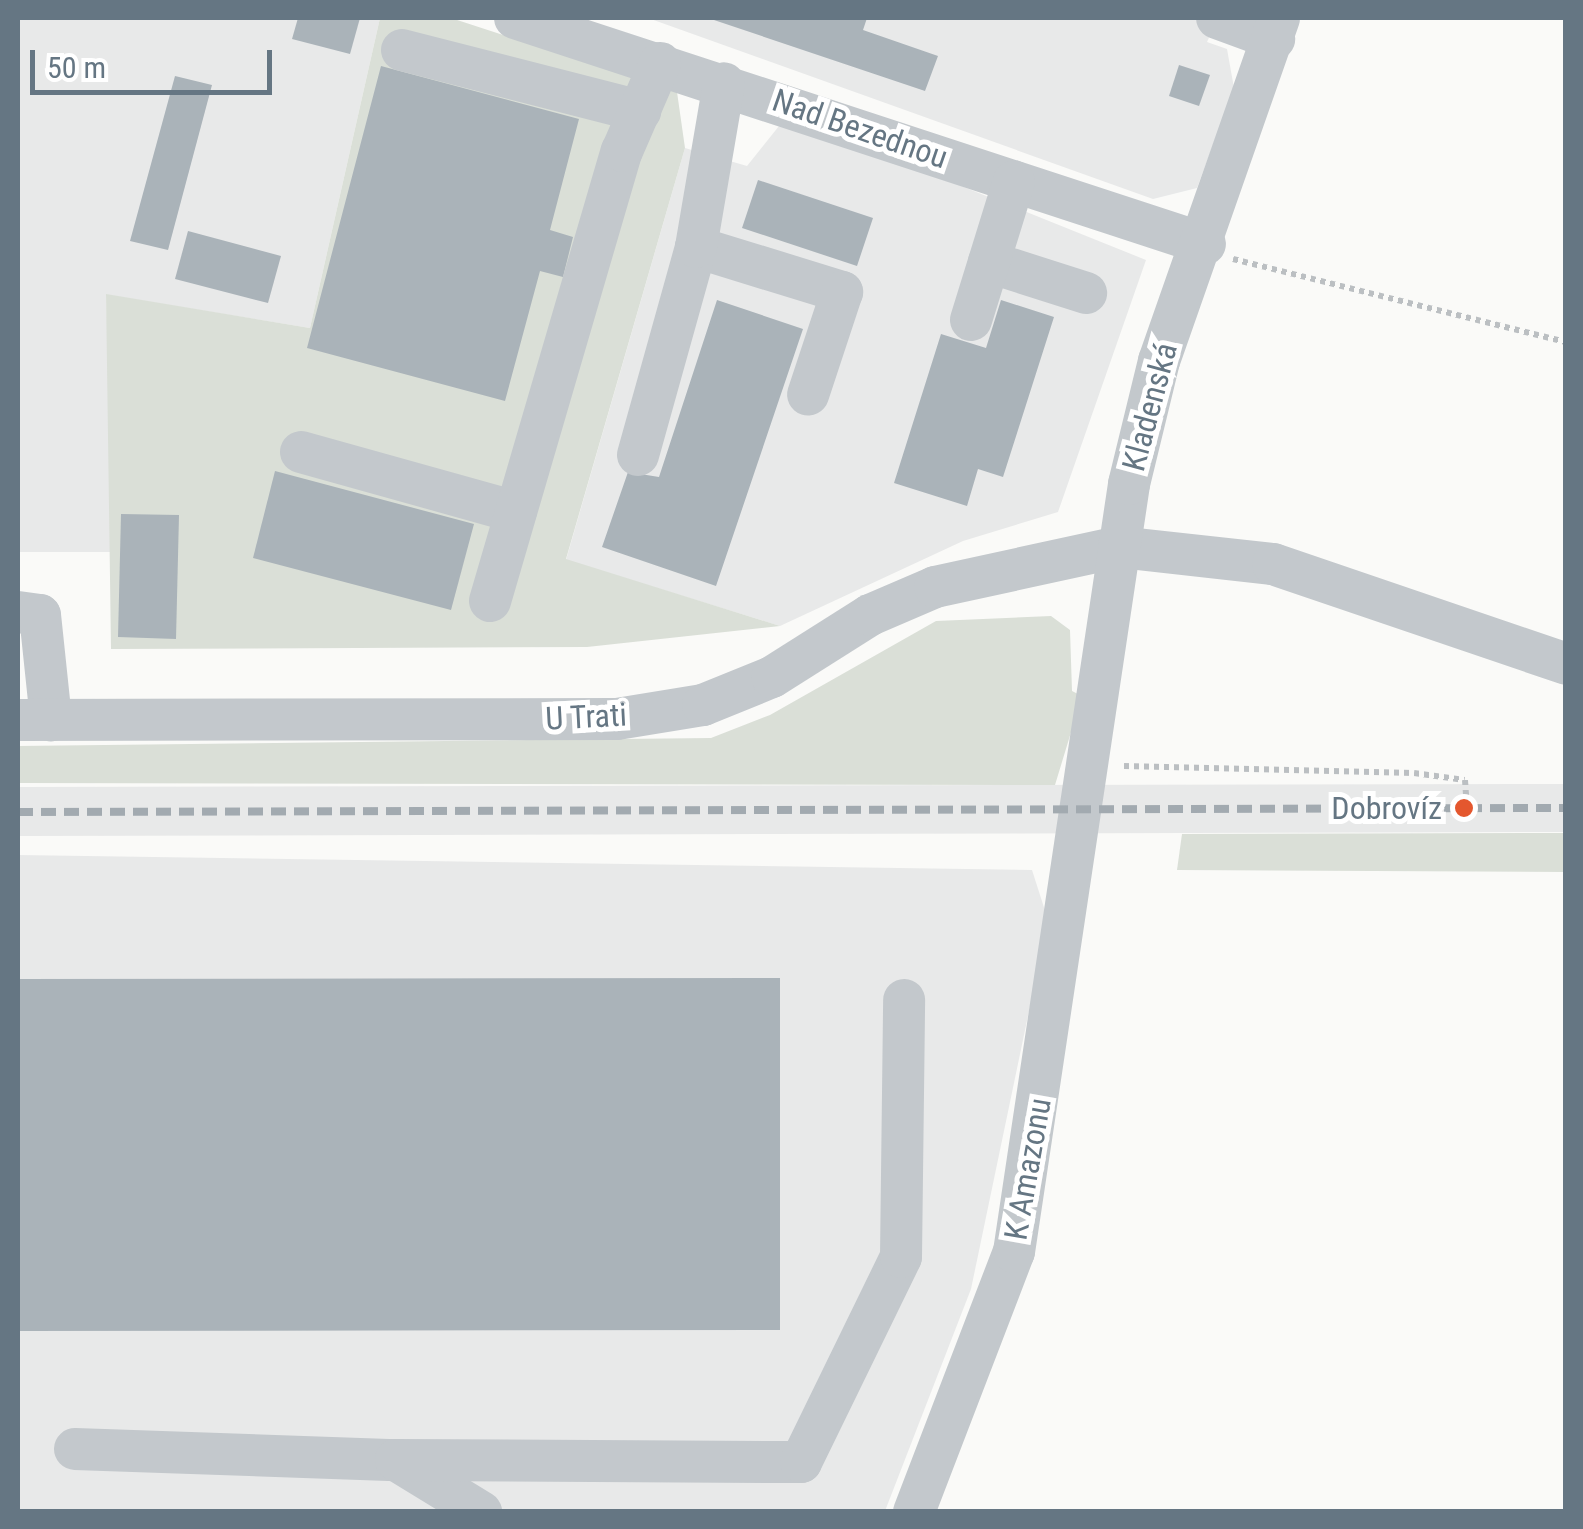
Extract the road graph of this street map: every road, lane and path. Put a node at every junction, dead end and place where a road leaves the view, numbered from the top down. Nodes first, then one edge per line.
1 (515, 18) edge
2 (1217, 18) edge
3 (1276, 28) edge
4 (402, 50) dead end
5 (660, 63) junction
6 (724, 84) junction
7 (640, 111) junction
8 (1014, 181) junction
9 (1204, 244) junction
10 (696, 246) junction
11 (989, 262) junction
12 (1086, 293) dead end
13 (971, 320) dead end
14 (1566, 342) edge
15 (808, 395) dead end
16 (301, 452) dead end
17 (638, 454) dead end
18 (516, 512) junction
19 (1119, 547) junction
20 (490, 601) dead end
21 (18, 612) edge
22 (1566, 664) edge
23 (34, 720) edge
24 (1086, 763) junction
25 (1466, 796) dead end
26 (1079, 810) joint
27 (904, 1000) dead end
28 (75, 1450) dead end
29 (396, 1460) junction
30 (480, 1512) edge
31 (914, 1512) edge

1 - 5 street, Nad Bezednou
2 - 3 street
3 - 9 street, Kladenská
4 - 7 street
5 - 6 street, Nad Bezednou
5 - 7 street
6 - 8 street, Nad Bezednou
6 - 10 street
7 - 18 street
8 - 9 street, Nad Bezednou
8 - 11 street
9 - 14 path
9 - 19 street, Kladenská
10 - 15 street
10 - 17 street
11 - 12 street
11 - 13 street
16 - 18 street
18 - 20 street
19 - 22 street, U Trati
19 - 23 street, U Trati
19 - 24 street, Kladenská
21 - 23 street
24 - 25 path
24 - 26 street, Kladenská
26 - 31 street, K Amazonu
27 - 29 street
28 - 29 street
29 - 30 street

